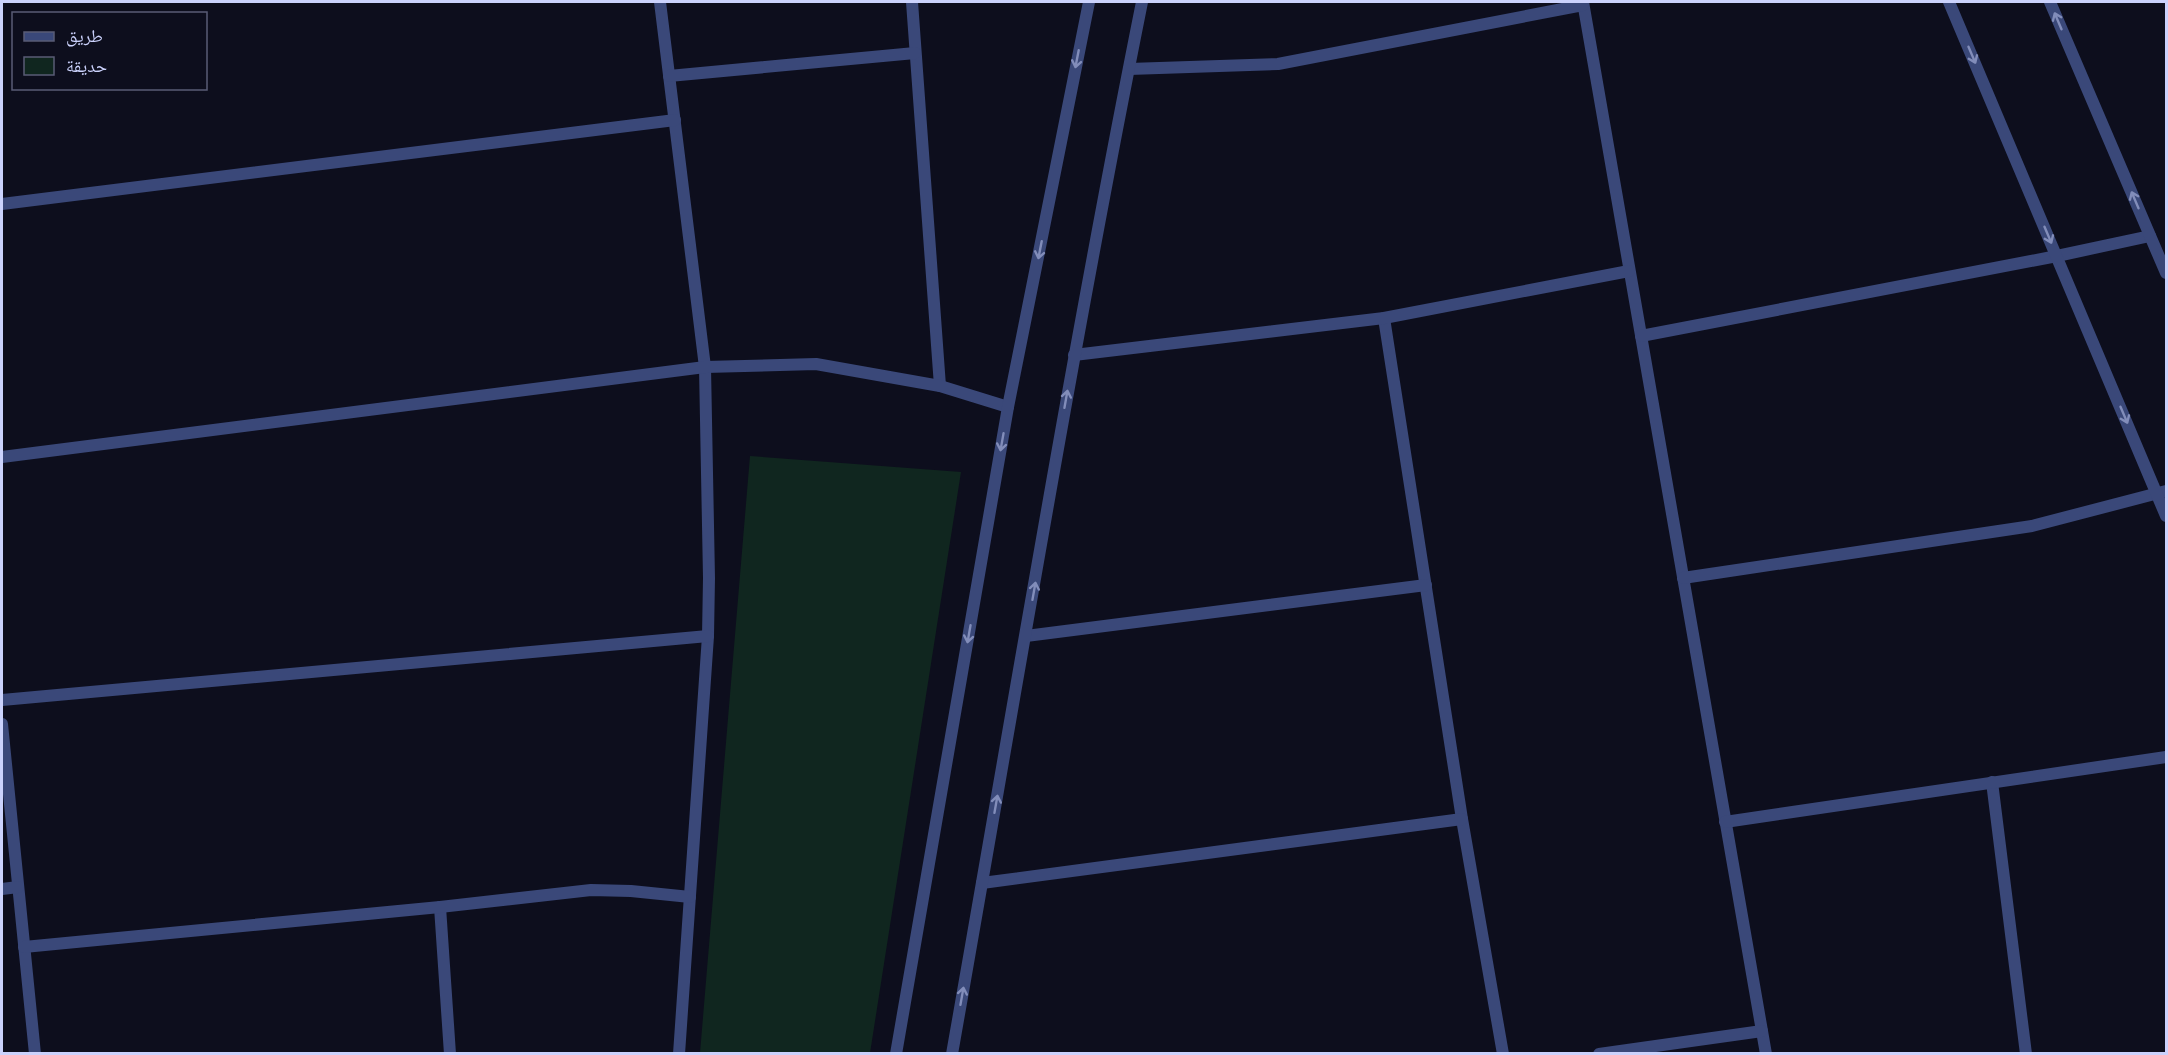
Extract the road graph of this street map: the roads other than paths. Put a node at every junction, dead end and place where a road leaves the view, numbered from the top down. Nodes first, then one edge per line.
1 (660, 2) edge
2 (912, 2) edge
3 (1089, 2) edge
4 (1142, 2) edge
5 (1949, 2) edge
6 (2050, 2) edge
7 (1583, 3) edge
8 (915, 53) junction
9 (1129, 69) junction
10 (669, 75) junction
11 (675, 120) junction
12 (2, 204) edge
13 (2150, 236) junction
14 (2057, 256) junction
15 (1629, 271) junction
16 (2166, 273) edge
17 (1384, 318) junction
18 (1641, 336) junction
19 (1074, 355) junction
20 (705, 366) junction
21 (940, 386) junction
22 (1008, 407) junction
23 (2, 457) edge
24 (2162, 492) edge
25 (2166, 516) edge
26 (1683, 578) junction
27 (1425, 585) junction
28 (708, 636) junction
29 (1026, 636) junction
30 (2, 700) edge
31 (2, 724) edge
32 (2166, 757) edge
33 (1992, 782) junction
34 (1462, 819) junction
35 (1725, 822) junction
36 (982, 883) junction
37 (18, 887) junction
38 (2, 889) edge
39 (690, 897) junction
40 (440, 907) junction
41 (24, 947) junction
42 (1762, 1031) junction
43 (35, 1053) edge
44 (450, 1053) edge
45 (679, 1053) edge
46 (896, 1053) edge
47 (951, 1053) edge
48 (1503, 1053) edge
49 (1599, 1053) edge
50 (1766, 1053) edge
51 (2026, 1053) edge

1 - 10 street
2 - 8 street
3 -> 22 street
4 - 9 street
5 -> 14 street
13 -> 6 street
7 - 9 street
7 - 15 street
8 - 10 street
8 - 21 street
9 - 19 street
10 - 11 street
11 - 12 street
11 - 20 street
13 - 14 street
13 - 16 street
14 - 18 street
14 -> 24 street
15 - 17 street
15 - 18 street
17 - 19 street
17 - 27 street
18 - 26 street
29 -> 19 street
20 - 21 street
20 - 23 street
20 - 28 street
21 - 22 street
22 -> 46 street
24 - 25 street
24 - 26 street
26 - 35 street
27 - 29 street
27 - 34 street
28 - 30 street
28 - 39 street
36 -> 29 street
31 - 37 street
32 - 33 street
33 - 35 street
33 - 51 street
34 - 36 street
34 - 48 street
35 - 42 street
47 -> 36 street
37 - 38 street
37 - 41 street
39 - 40 street
39 - 45 street
40 - 41 street
40 - 44 street
41 - 43 street
42 - 49 street
42 - 50 street

